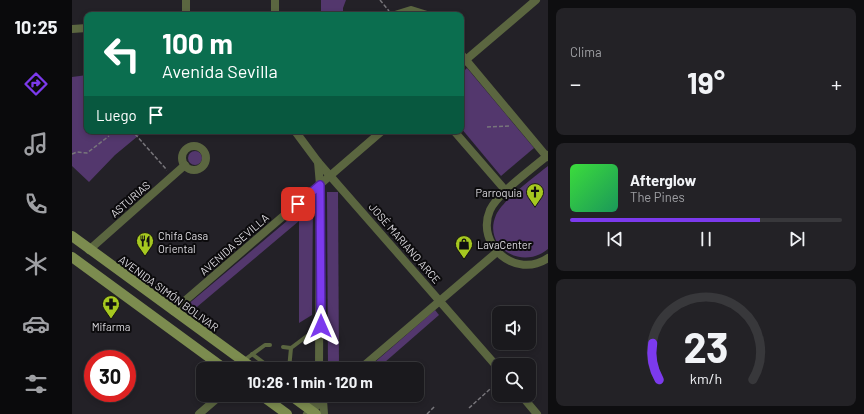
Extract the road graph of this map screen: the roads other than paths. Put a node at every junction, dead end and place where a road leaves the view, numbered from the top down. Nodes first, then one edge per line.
1 (186, 0) edge
2 (275, 0) edge
3 (536, 0) edge
4 (186, 12) edge
5 (275, 12) edge
6 (404, 12) edge
7 (417, 12) edge
8 (84, 28) edge
9 (72, 29) edge
10 (464, 58) edge
11 (464, 60) edge
12 (297, 134) edge
13 (379, 134) edge
14 (457, 134) edge
15 (547, 156) edge
16 (318, 162) junction
17 (185, 165) dead end
18 (331, 176) junction
19 (320, 185) junction
20 (506, 191) junction
21 (72, 236) edge
22 (89, 250) junction
23 (497, 252) junction
24 (72, 257) edge
25 (548, 258) edge
26 (440, 300) junction
27 (173, 311) junction
28 (321, 326) junction
29 (270, 345) dead end
30 (282, 347) dead end
31 (291, 348) junction
32 (252, 354) junction
33 (243, 361) joint
34 (492, 361) edge
35 (215, 362) edge
36 (263, 362) edge
37 (289, 362) edge
38 (319, 362) edge
39 (368, 362) edge
40 (213, 402) edge
41 (271, 402) edge
42 (299, 402) edge
43 (314, 402) edge
44 (320, 402) edge
45 (324, 402) edge
46 (527, 402) edge
47 (312, 413) edge
48 (199, 414) edge
49 (287, 414) edge
50 (324, 414) edge
51 (537, 414) edge

1 - 4 street
2 - 5 street
3 - 10 street
6 - 7 street
8 - 9 street
11 - 15 street
12 - 16 street, JOSÉ MARIANO ARCE
13 - 18 street, AVENIDA SEVILLA
14 - 20 street
15 - 20 street
16 - 18 street, JOSÉ MARIANO ARCE
16 - 19 street
17 - 22 street, ASTURIAS
18 - 19 street, AVENIDA SEVILLA
18 - 26 street, JOSÉ MARIANO ARCE
19 - 27 street, AVENIDA SEVILLA
19 - 28 street
20 - 23 street
21 - 22 main road, AVENIDA SIMÓN BOLIVAR
22 - 27 main road, AVENIDA SIMÓN BOLIVAR
23 - 25 street
23 - 26 street
24 - 35 main road
26 - 34 street, JOSÉ MARIANO ARCE
26 - 39 street
27 - 33 main road, AVENIDA SIMÓN BOLIVAR
28 - 31 lane
28 - 38 street
29 - 32 lane
30 - 31 lane
31 - 37 lane
32 - 33 lane
32 - 36 lane
40 - 48 street
41 - 49 main road
42 - 47 main road
43 - 47 street
44 - 47 street
45 - 50 street
46 - 51 street

